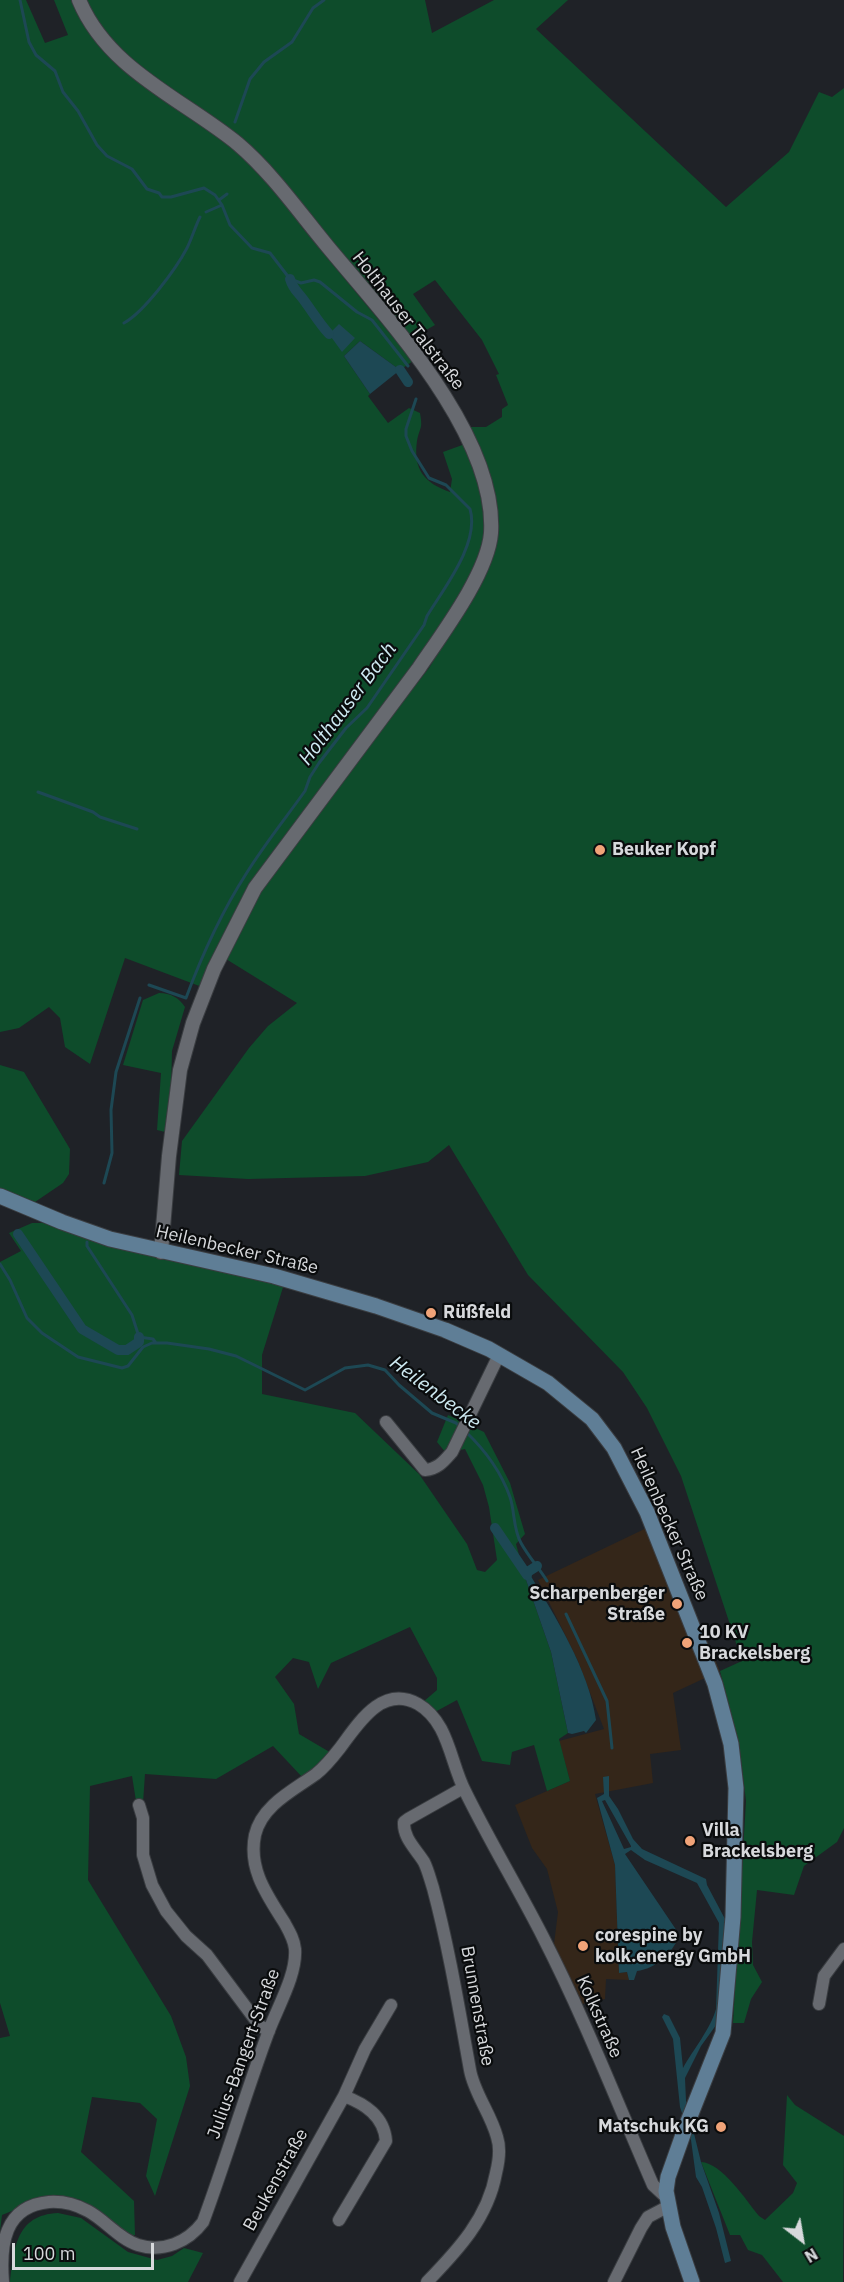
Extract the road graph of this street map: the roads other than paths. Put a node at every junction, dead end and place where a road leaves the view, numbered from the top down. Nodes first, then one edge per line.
1 (79, 0) edge
2 (0, 1196) edge
3 (161, 1252) junction
4 (499, 1355) junction
5 (386, 1422) dead end
6 (463, 1788) junction
7 (139, 1805) dead end
8 (844, 1949) edge
9 (819, 2004) dead end
10 (391, 2005) dead end
11 (269, 2031) junction
12 (344, 2096) junction
13 (667, 2202) junction
14 (339, 2220) dead end
15 (3, 2282) edge
16 (240, 2282) edge
17 (427, 2282) edge
18 (614, 2282) edge
19 (692, 2282) edge

1 - 3 street, Holthauser Talstraße
2 - 3 main road, Heilenbecker Straße
3 - 4 main road, Heilenbecker Straße
4 - 5 street
4 - 13 main road, Heilenbecker Straße
6 - 11 street, Julius-Bangert-Straße
6 - 13 street, Kolkstraße
6 - 17 street, Brunnenstraße
7 - 11 street
8 - 9 street
10 - 12 street, Beukenstraße
11 - 15 street, Julius-Bangert-Straße
12 - 14 street
12 - 16 street, Beukenstraße
13 - 18 street
13 - 19 main road, Heilenbecker Straße

